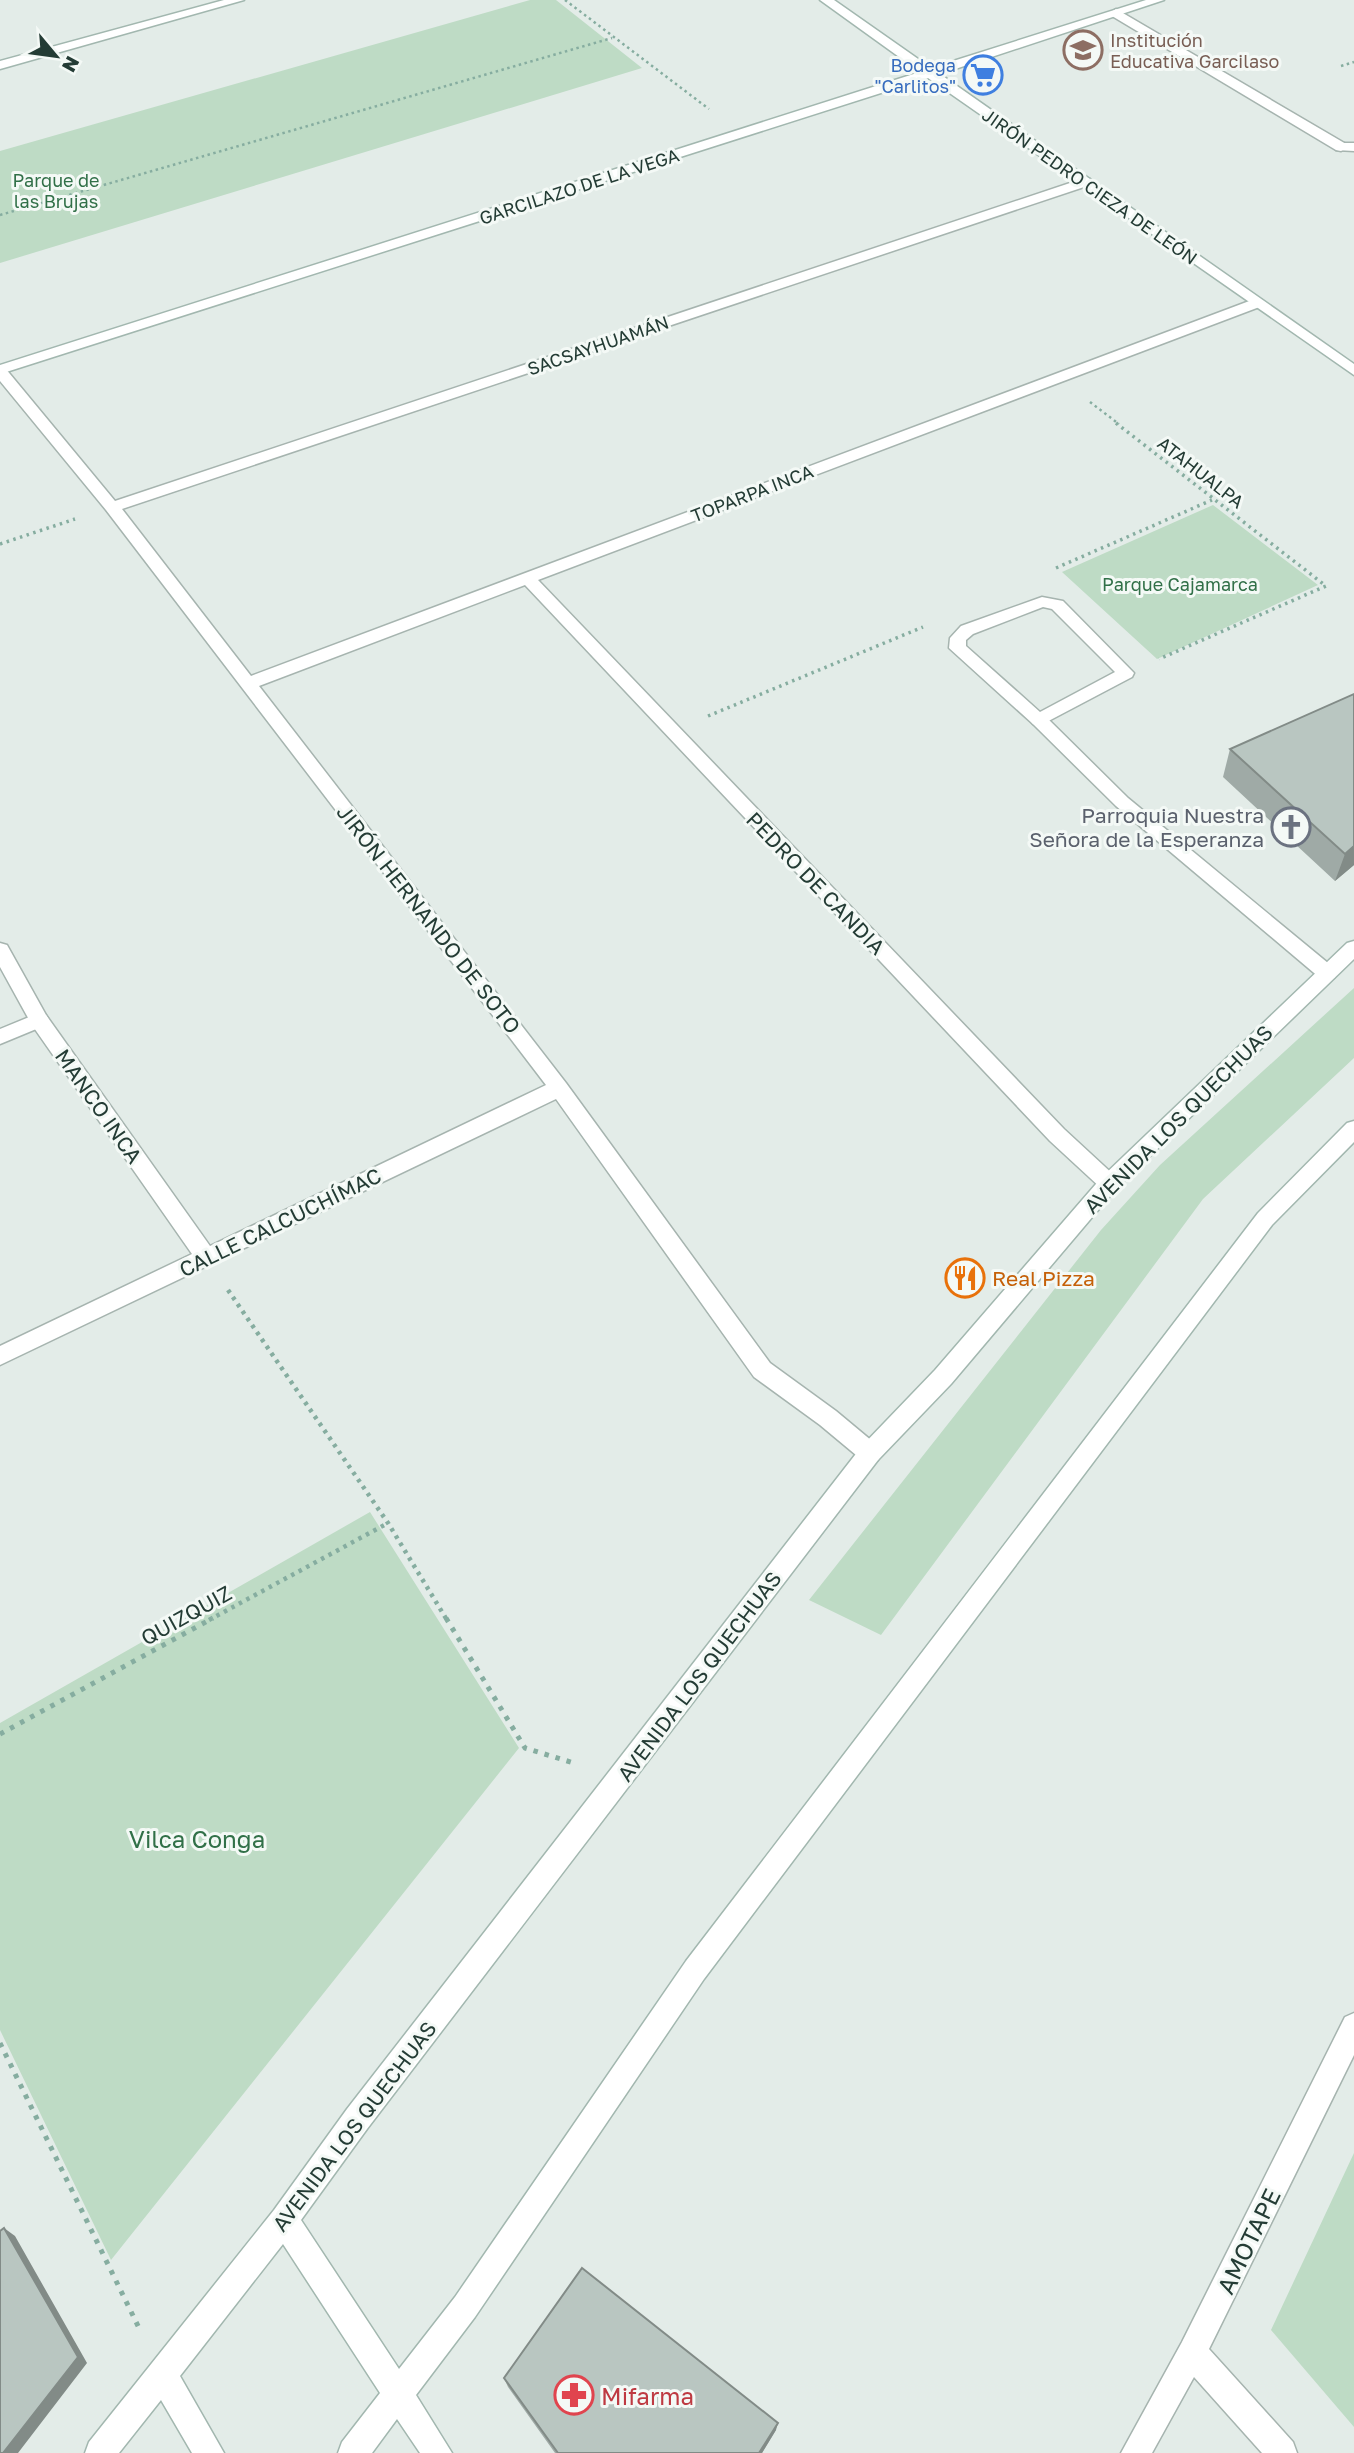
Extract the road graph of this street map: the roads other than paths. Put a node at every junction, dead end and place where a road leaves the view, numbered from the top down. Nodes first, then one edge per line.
1 (237, 0) edge
2 (826, 0) edge
3 (1158, 0) edge
4 (1116, 13) junction
5 (0, 65) edge
6 (929, 73) junction
7 (1348, 147) edge
8 (1085, 182) junction
9 (1257, 303) junction
10 (0, 370) edge
11 (1354, 371) edge
12 (112, 507) junction
13 (527, 578) junction
14 (248, 684) junction
15 (1039, 720) junction
16 (1354, 948) edge
17 (0, 950) edge
18 (1327, 973) junction
19 (40, 1020) junction
20 (0, 1037) edge
21 (559, 1088) junction
22 (1354, 1129) edge
23 (1109, 1183) junction
24 (206, 1257) junction
25 (0, 1356) edge
26 (870, 1453) junction
27 (1354, 2026) edge
28 (284, 2220) junction
29 (1192, 2352) junction
30 (162, 2374) junction
31 (398, 2395) junction
32 (100, 2453) edge
33 (209, 2453) edge
34 (353, 2453) edge
35 (437, 2453) edge
36 (1136, 2453) edge
37 (1282, 2453) edge

1 - 5 street
2 - 6 street, JIRÓN PEDRO CIEZA DE LEÓN
3 - 4 street, GARCILAZO DE LA VEGA
4 - 6 street, GARCILAZO DE LA VEGA
4 - 7 street
6 - 8 street, JIRÓN PEDRO CIEZA DE LEÓN
6 - 10 street, GARCILAZO DE LA VEGA
8 - 9 street, JIRÓN PEDRO CIEZA DE LEÓN
8 - 12 street, SACSAYHUAMÁN
9 - 11 street, JIRÓN PEDRO CIEZA DE LEÓN
9 - 13 street, TOPARPA INCA
10 - 12 street, JIRÓN HERNANDO DE SOTO
12 - 14 street, JIRÓN HERNANDO DE SOTO
13 - 14 street, TOPARPA INCA
13 - 23 street, PEDRO DE CANDIA
14 - 21 street, JIRÓN HERNANDO DE SOTO
15 - 15 street
15 - 18 street
16 - 18 street, AVENIDA LOS QUECHUAS
17 - 19 street, MANCO INCA
18 - 23 street, AVENIDA LOS QUECHUAS
19 - 20 street
19 - 24 street, MANCO INCA
21 - 24 street, CALLE CALCUCHÍMAC
21 - 26 street, JIRÓN HERNANDO DE SOTO
22 - 31 street
23 - 26 street, AVENIDA LOS QUECHUAS
24 - 25 street, CALLE CALCUCHÍMAC
26 - 28 street, AVENIDA LOS QUECHUAS
27 - 29 street, AMOTAPE
28 - 30 street, AVENIDA LOS QUECHUAS
28 - 31 street
29 - 36 street, AMOTAPE
29 - 37 street
30 - 32 street, AVENIDA LOS QUECHUAS
30 - 33 street
31 - 34 street
31 - 35 street

